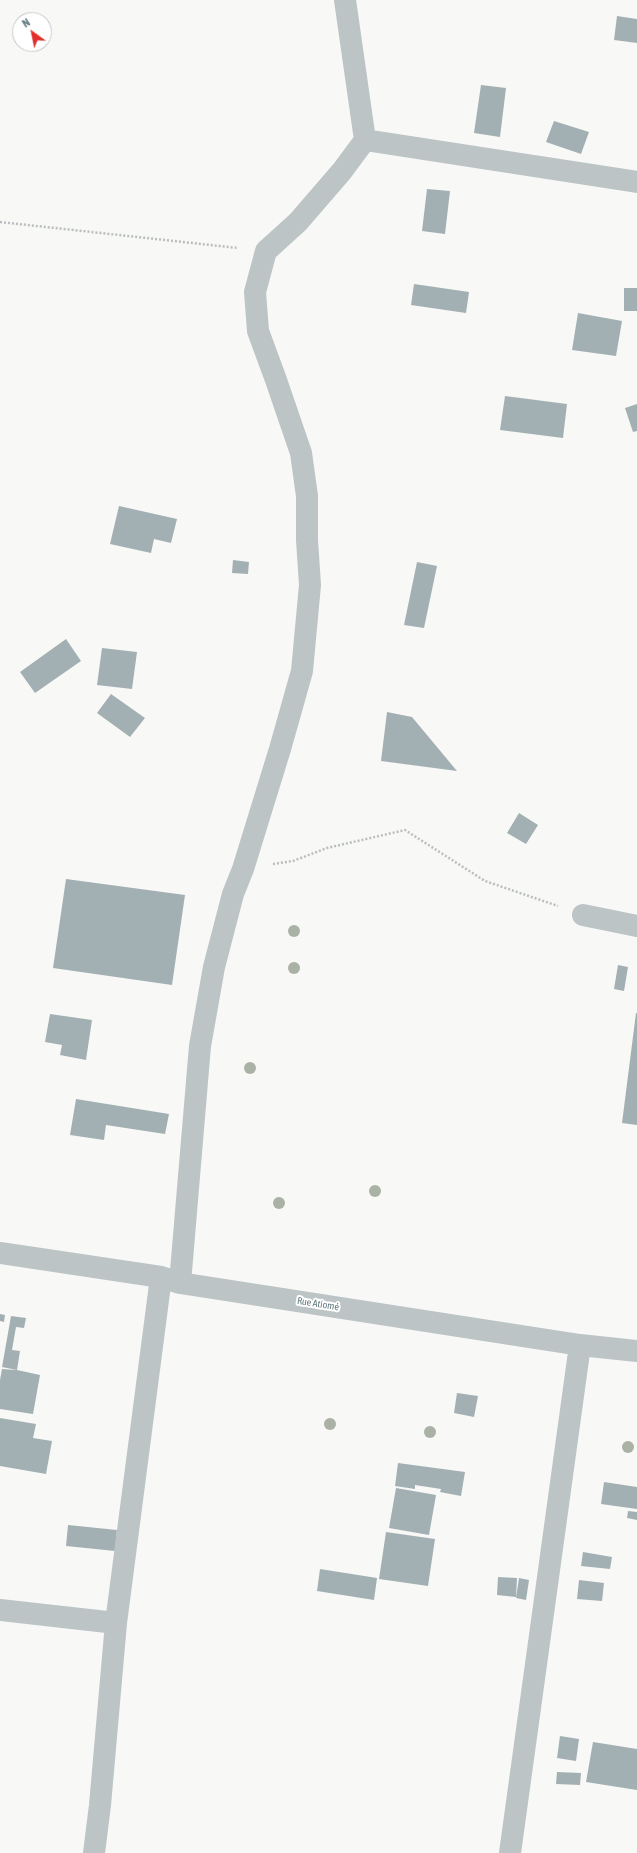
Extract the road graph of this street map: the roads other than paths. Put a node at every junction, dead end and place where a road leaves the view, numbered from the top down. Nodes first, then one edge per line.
1 (345, 0) edge
2 (365, 140) junction
3 (637, 182) edge
4 (584, 915) road end
5 (637, 926) edge
6 (0, 1253) edge
7 (171, 1280) junction
8 (580, 1345) junction
9 (637, 1351) edge
10 (0, 1610) edge
11 (116, 1624) junction
12 (94, 1853) edge
13 (510, 1853) edge

1 - 2 street
2 - 3 street
2 - 7 street
4 - 5 street
6 - 7 street, Rue Atiomé
7 - 8 street, Rue Atiomé
7 - 11 street
8 - 9 street, Rue Atiomé
8 - 13 street
10 - 11 street
11 - 12 street

